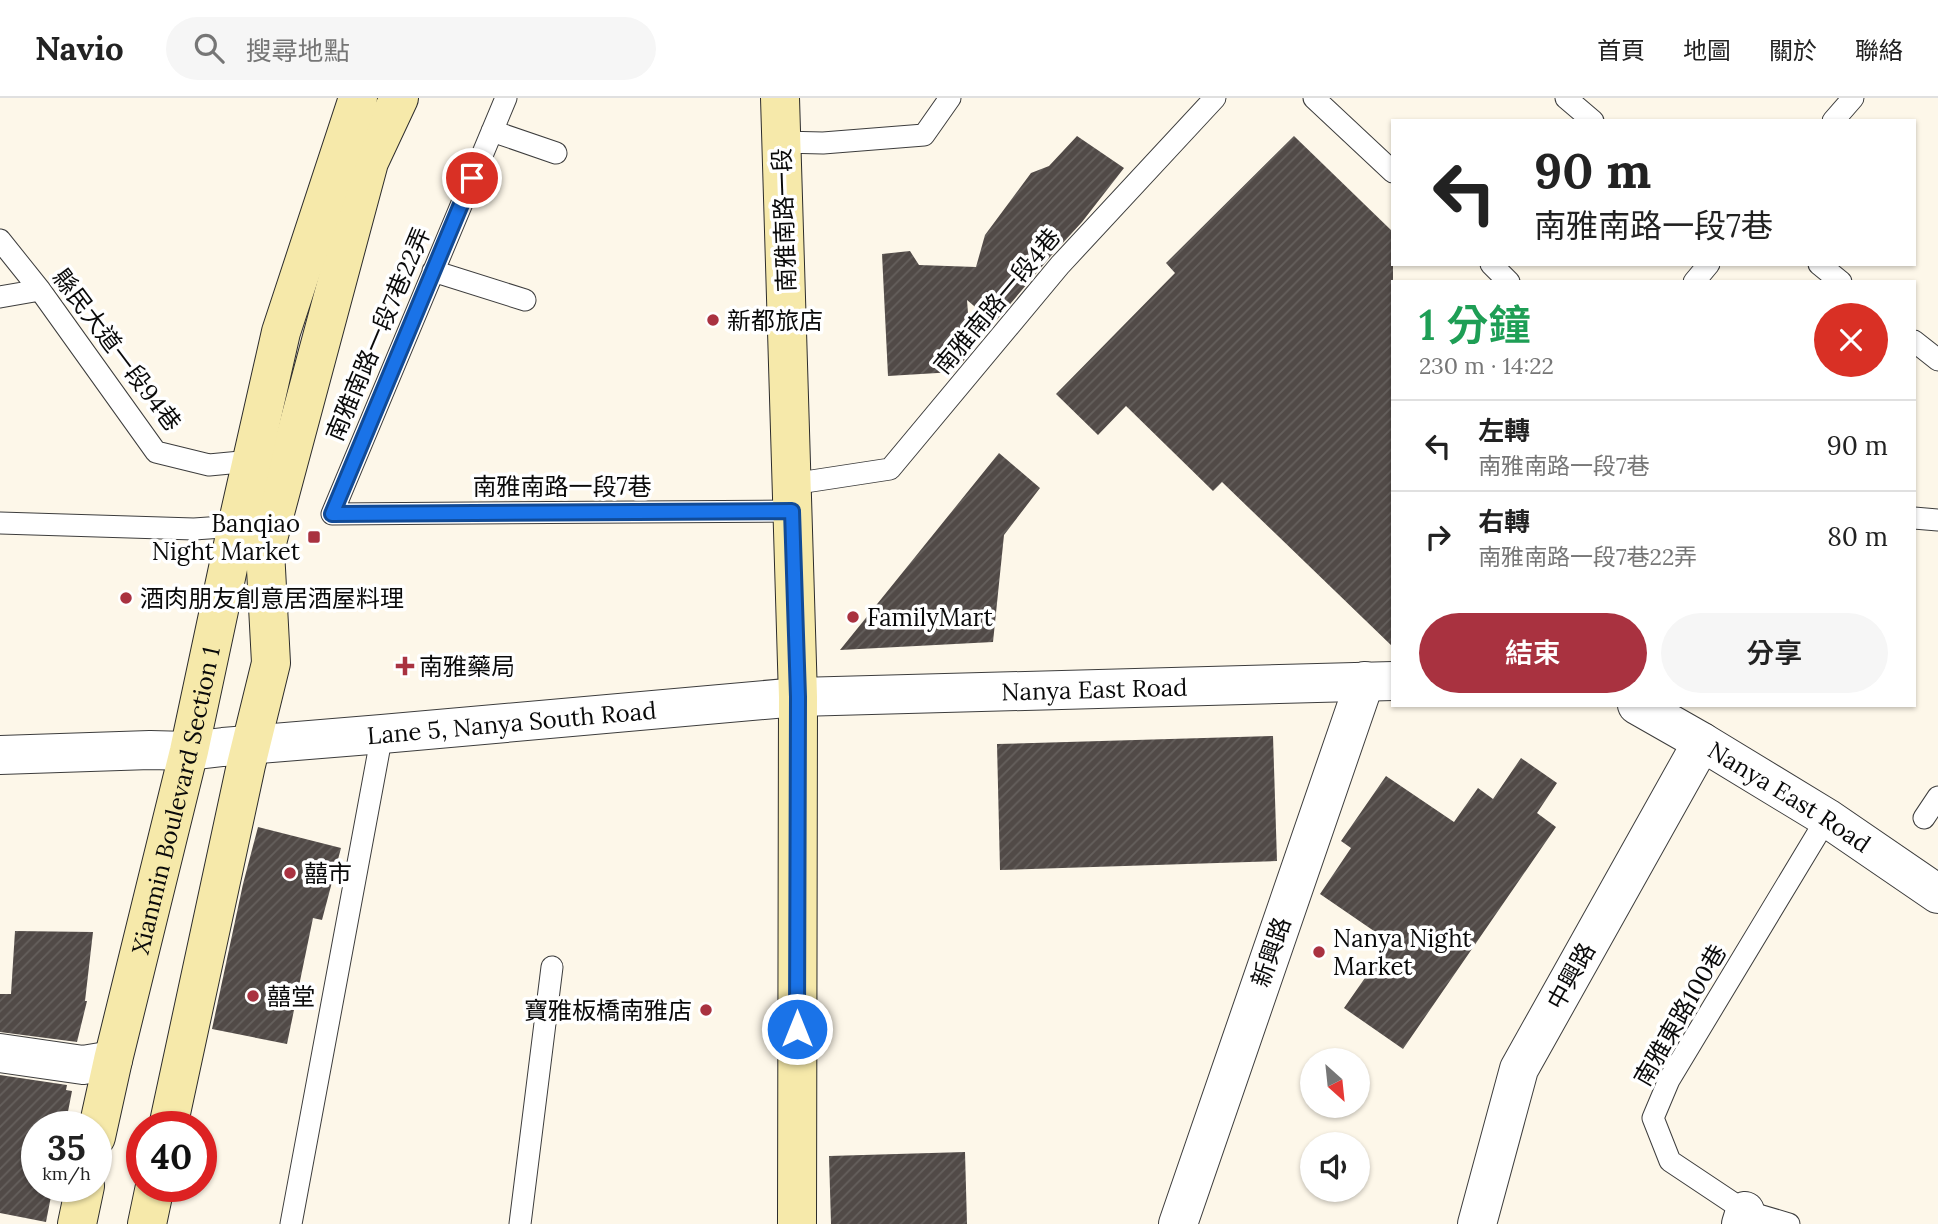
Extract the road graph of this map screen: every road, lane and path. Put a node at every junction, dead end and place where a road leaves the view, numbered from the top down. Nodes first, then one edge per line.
1 (358, 98) edge
2 (399, 98) edge
3 (506, 98) edge
4 (780, 98) edge
5 (950, 98) edge
6 (1215, 98) edge
7 (1314, 98) edge
8 (1566, 98) edge
9 (1853, 98) edge
10 (1591, 119) edge
11 (1835, 119) edge
12 (492, 131) junction
13 (781, 142) junction
14 (556, 153) dead end
15 (1391, 171) edge
16 (0, 240) edge
17 (1493, 266) edge
18 (1707, 266) edge
19 (1821, 266) edge
20 (433, 271) junction
21 (1507, 280) edge
22 (1696, 280) edge
23 (1839, 280) edge
24 (40, 290) junction
25 (0, 297) edge
26 (525, 300) dead end
27 (1916, 343) edge
28 (1938, 360) edge
29 (251, 461) junction
30 (792, 498) junction
31 (332, 514) joint
32 (1916, 518) edge
33 (1938, 520) edge
34 (0, 523) edge
35 (237, 526) junction
36 (1379, 681) edge
37 (798, 697) junction
38 (1641, 707) edge
39 (382, 734) junction
40 (1702, 742) junction
41 (221, 747) junction
42 (0, 755) edge
43 (1938, 797) edge
44 (1826, 818) junction
45 (1924, 818) dead end
46 (1938, 894) edge
47 (552, 967) dead end
48 (0, 1053) edge
49 (113, 1060) junction
50 (102, 1111) edge
51 (170, 1111) edge
52 (82, 1202) edge
53 (152, 1202) edge
54 (1743, 1217) edge
55 (77, 1224) edge
56 (147, 1224) edge
57 (291, 1224) edge
58 (520, 1224) edge
59 (797, 1224) edge
60 (1178, 1224) edge
61 (1477, 1224) edge
62 (1789, 1224) edge

1 - 29 main road, Xianmin Boulevard Section 1
2 - 41 main road, Xianmin Boulevard Section 1
3 - 12 lane, 南雅南路一段7巷22弄
4 - 13 main road, 南雅南路一段
5 - 13 lane
6 - 30 lane, 南雅南路一段4巷
7 - 15 lane
8 - 10 lane
9 - 11 lane
12 - 14 lane
12 - 20 lane, 南雅南路一段7巷22弄
13 - 30 main road, 南雅南路一段
16 - 24 lane, 縣民大道一段94巷
17 - 21 lane
18 - 22 lane
19 - 23 lane
20 - 26 lane
20 - 31 lane, 南雅南路一段7巷22弄
24 - 25 lane
24 - 29 lane, 縣民大道一段94巷
27 - 28 lane
29 - 35 main road, Xianmin Boulevard Section 1
30 - 31 lane, 南雅南路一段7巷
30 - 37 main road, 南雅南路一段
32 - 33 lane
34 - 35 lane
35 - 41 main road, Xianmin Boulevard Section 1
36 - 37 street, Nanya East Road
36 - 60 street, 新興路
37 - 39 street, Lane 5, Nanya South Road
37 - 59 main road, 南雅南路一段
38 - 40 street, Nanya East Road
39 - 41 street, Lane 5, Nanya South Road
39 - 57 lane
40 - 44 street, Nanya East Road
40 - 61 street, 中興路
41 - 42 street, Lane 5, Nanya South Road
41 - 49 main road, Xianmin Boulevard Section 1
41 - 51 main road, Xianmin Boulevard Section 1
43 - 45 lane
44 - 46 street, Nanya East Road
44 - 54 lane, 南雅東路100巷
47 - 58 lane
48 - 49 street
49 - 50 main road, Xianmin Boulevard Section 1
52 - 55 main road
53 - 56 main road
54 - 62 lane, 南雅東路100巷

